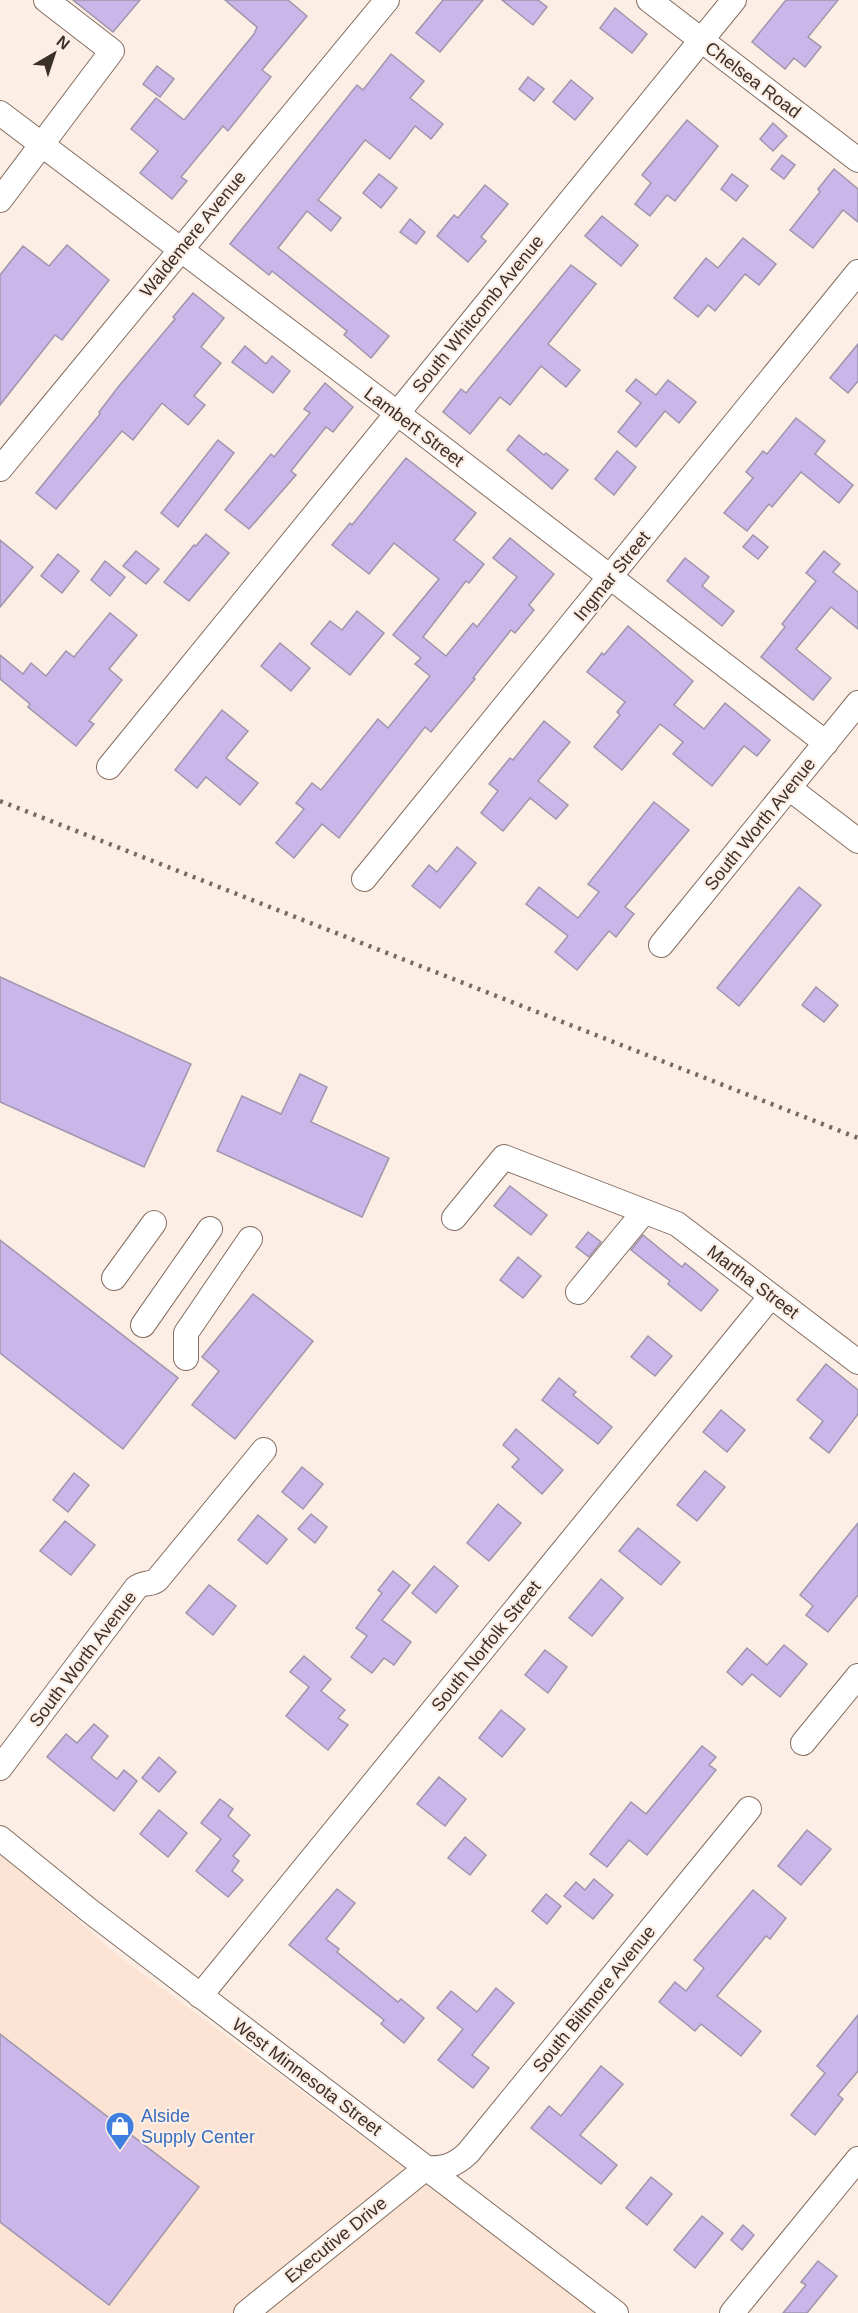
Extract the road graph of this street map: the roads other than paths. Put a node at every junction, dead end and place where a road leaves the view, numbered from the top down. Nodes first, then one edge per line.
1 (46, 0) edge
2 (387, 0) edge
3 (650, 0) edge
4 (734, 0) edge
5 (701, 40) junction
6 (0, 113) edge
7 (42, 146) junction
8 (858, 160) edge
9 (0, 200) edge
10 (180, 250) junction
11 (858, 272) edge
12 (397, 413) junction
13 (0, 469) edge
14 (610, 578) junction
15 (858, 703) edge
16 (826, 742) junction
17 (109, 767) dead end
18 (789, 788) junction
19 (858, 841) edge
20 (364, 879) dead end
21 (661, 945) dead end
22 (644, 1212) junction
23 (453, 1218) dead end
24 (154, 1223) dead end
25 (210, 1229) dead end
26 (250, 1239) dead end
27 (114, 1278) dead end
28 (578, 1292) dead end
29 (771, 1296) junction
30 (143, 1325) dead end
31 (186, 1358) dead end
32 (858, 1362) edge
33 (264, 1449) dead end
34 (858, 1676) edge
35 (803, 1743) dead end
36 (0, 1768) edge
37 (749, 1809) dead end
38 (0, 1838) edge
39 (200, 1996) junction
40 (858, 2159) edge
41 (426, 2168) junction
42 (246, 2313) edge
43 (616, 2313) edge
44 (732, 2313) edge

1 - 7 street
2 - 10 street, Waldemere Avenue
3 - 5 street, Chelsea Road
4 - 5 street, South Whitcomb Avenue
5 - 8 street, Chelsea Road
5 - 12 street, South Whitcomb Avenue
6 - 7 street, Lambert Street
7 - 9 street
7 - 10 street, Lambert Street
10 - 12 street, Lambert Street
10 - 13 street, Waldemere Avenue
11 - 14 street, Ingmar Street
12 - 14 street, Lambert Street
12 - 17 street, South Whitcomb Avenue
14 - 16 street, Lambert Street
14 - 20 street, Ingmar Street
15 - 16 street, South Worth Avenue
16 - 18 street, South Worth Avenue
18 - 19 street
18 - 21 street, South Worth Avenue
22 - 23 street
22 - 28 street
22 - 29 street, Martha Street
24 - 27 street
25 - 30 street
26 - 31 street
29 - 32 street, Martha Street
29 - 39 street, South Norfolk Street
33 - 36 street, South Worth Avenue
34 - 35 street
37 - 41 street, South Biltmore Avenue
38 - 39 street, West Minnesota Street
39 - 41 street, West Minnesota Street
40 - 44 street
41 - 42 street, Executive Drive
41 - 43 street, West Minnesota Street

